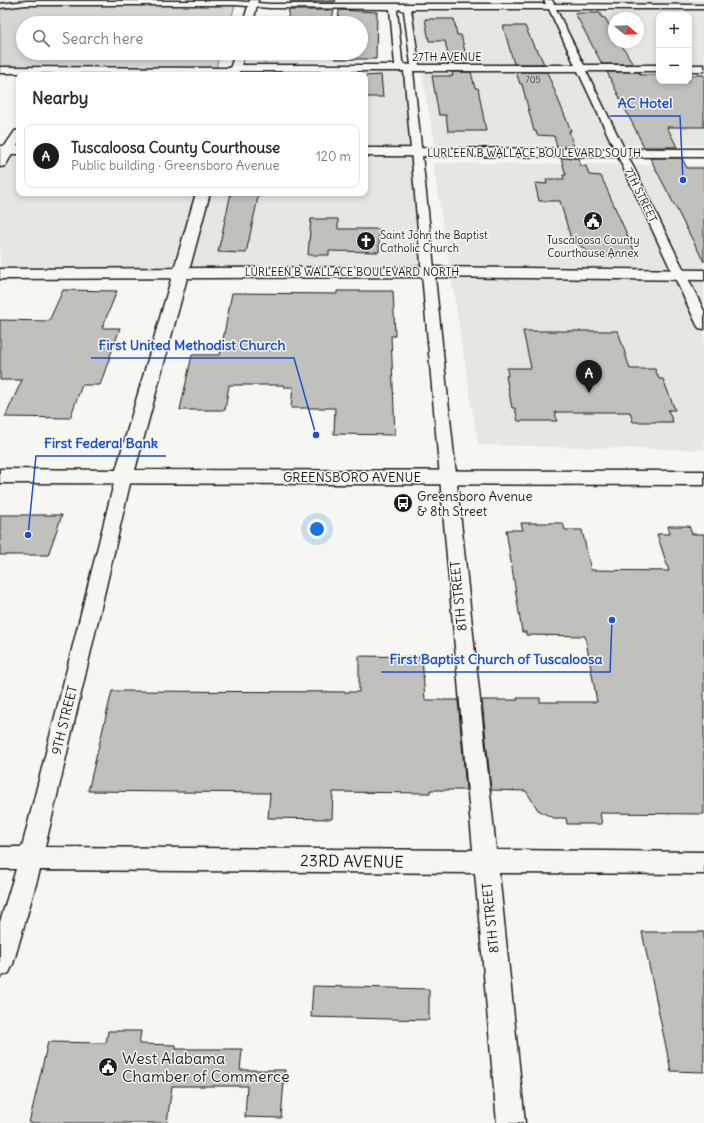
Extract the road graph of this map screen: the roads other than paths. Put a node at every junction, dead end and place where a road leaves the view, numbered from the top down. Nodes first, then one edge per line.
1 (684, 0) edge
2 (253, 2) edge
3 (400, 3) edge
4 (550, 3) edge
5 (700, 5) edge
6 (0, 6) edge
7 (704, 15) edge
8 (250, 16) edge
9 (238, 60) edge
10 (408, 68) junction
11 (581, 68) junction
12 (656, 68) edge
13 (692, 68) edge
14 (704, 68) edge
15 (0, 70) edge
16 (234, 71) edge
17 (39, 72) edge
18 (146, 72) edge
19 (16, 139) edge
20 (9, 150) edge
21 (368, 152) edge
22 (415, 152) junction
23 (622, 153) junction
24 (704, 153) edge
25 (0, 162) edge
26 (202, 196) edge
27 (428, 272) junction
28 (182, 273) junction
29 (0, 274) edge
30 (680, 274) junction
31 (704, 275) edge
32 (704, 325) edge
33 (124, 475) junction
34 (0, 476) edge
35 (447, 477) junction
36 (704, 478) edge
37 (0, 858) edge
38 (31, 858) junction
39 (484, 862) junction
40 (704, 863) edge
41 (0, 964) edge
42 (511, 1123) edge

1 - 5 street
2 - 3 street
2 - 6 street
2 - 8 main road
3 - 4 street
3 - 10 street, 8TH STREET
3 - 10 street
4 - 5 street
4 - 11 street, 7TH STREET
5 - 7 street
9 - 16 main road
10 - 11 street, 27TH AVENUE
10 - 16 street, 27TH AVENUE
10 - 22 street, 8TH STREET
11 - 12 street, 27TH AVENUE
11 - 23 street, 7TH STREET
13 - 14 street
15 - 17 street, 27TH AVENUE
16 - 18 street, 27TH AVENUE
19 - 20 main road
20 - 25 main road
21 - 22 main road, LURLEEN B WALLACE BOULEVARD SOUTH
22 - 23 main road, LURLEEN B WALLACE BOULEVARD SOUTH
22 - 27 street, 8TH STREET
23 - 24 main road, LURLEEN B WALLACE BOULEVARD SOUTH
23 - 30 street, 7TH STREET
26 - 28 main road
27 - 28 main road, LURLEEN B WALLACE BOULEVARD NORTH
27 - 30 main road, LURLEEN B WALLACE BOULEVARD NORTH
27 - 35 street, 8TH STREET
28 - 29 main road, LURLEEN B WALLACE BOULEVARD NORTH
28 - 33 main road
30 - 31 main road, LURLEEN B WALLACE BOULEVARD NORTH
30 - 32 street, 7TH STREET
33 - 34 main road, GREENSBORO AVENUE
33 - 35 main road, GREENSBORO AVENUE
33 - 38 street, 9TH STREET
35 - 36 main road, GREENSBORO AVENUE
35 - 39 street, 8TH STREET
37 - 38 street, 23RD AVENUE
38 - 39 street, 23RD AVENUE
38 - 41 street, 9TH STREET
39 - 40 street, 23RD AVENUE
39 - 42 street, 8TH STREET

